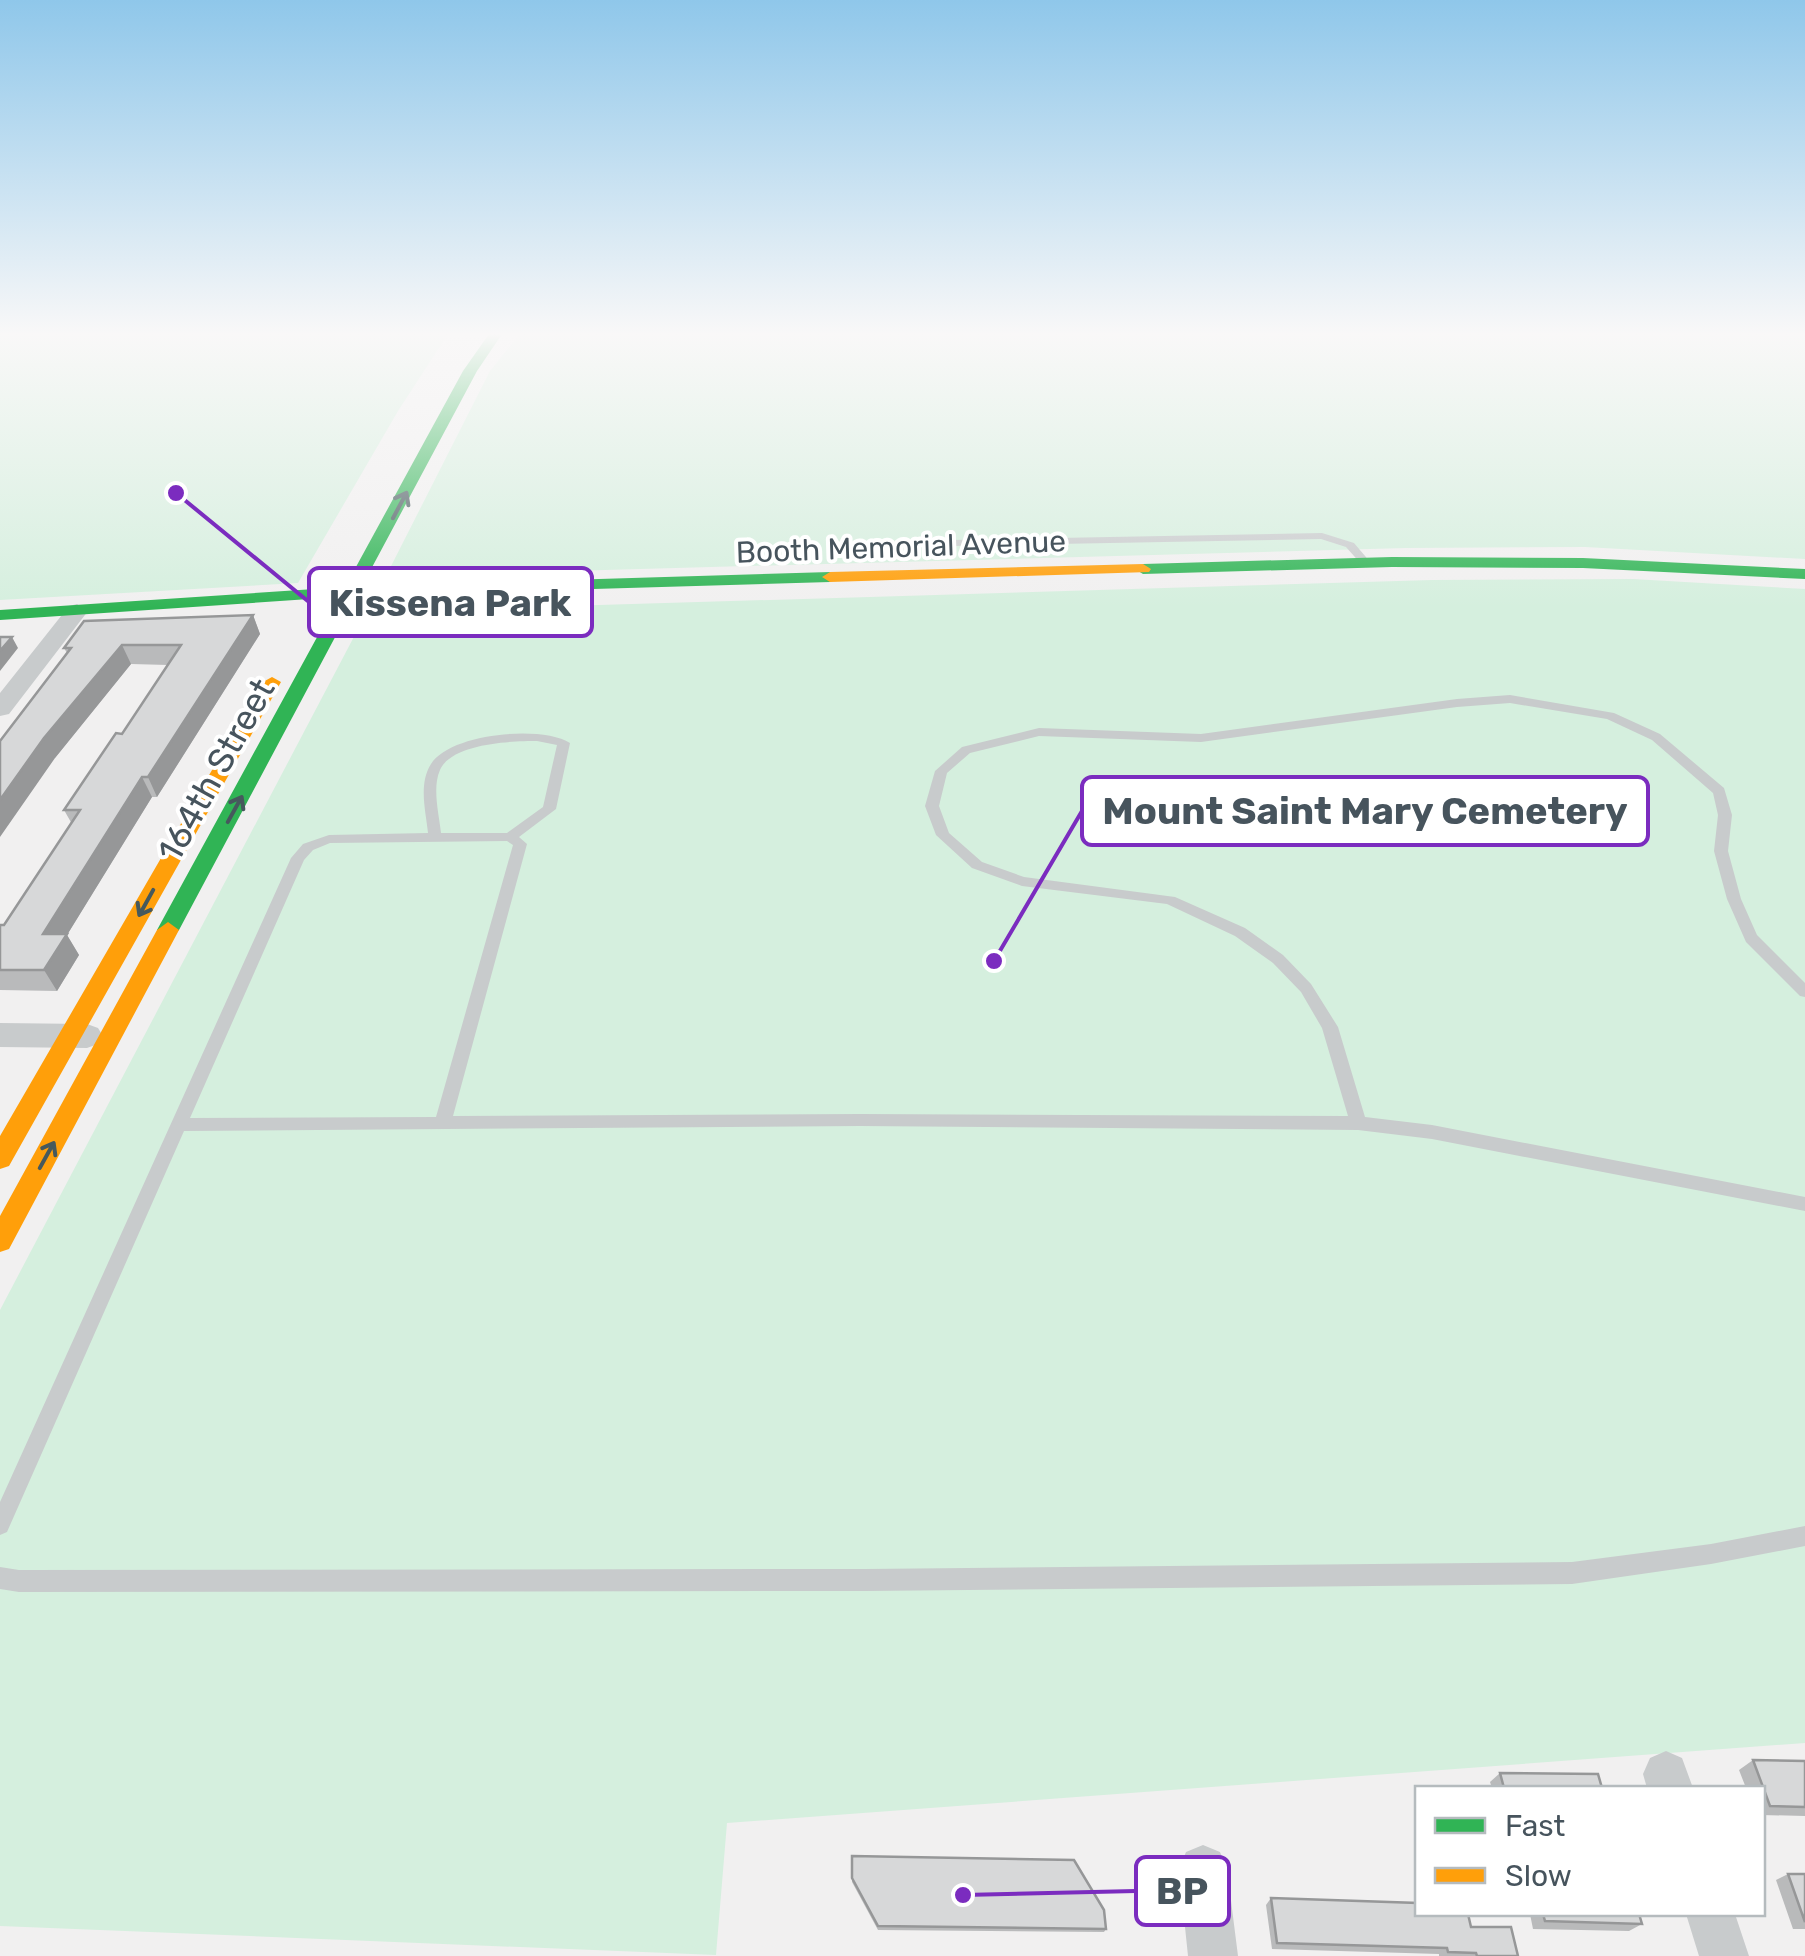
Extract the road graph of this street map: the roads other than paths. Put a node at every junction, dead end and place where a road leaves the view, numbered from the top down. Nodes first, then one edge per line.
1 (418, 425) edge
2 (442, 425) edge
3 (1198, 538) junction
4 (848, 546) dead end
5 (1366, 563) junction
6 (1210, 568) junction
7 (1805, 574) edge
8 (354, 592) junction
9 (322, 593) junction
10 (77, 611) junction
11 (0, 615) edge
12 (306, 621) dead end
13 (278, 670) dead end
14 (0, 709) edge
15 (510, 837) junction
16 (435, 838) junction
17 (1805, 992) edge
18 (0, 1036) edge
19 (71, 1036) junction
20 (111, 1037) junction
21 (443, 1122) junction
22 (1358, 1123) junction
23 (179, 1125) junction
24 (0, 1159) edge
25 (1805, 1204) edge
26 (0, 1241) edge
27 (0, 1525) edge
28 (1805, 1536) edge
29 (0, 1578) edge
30 (1203, 1869) dead end
31 (1711, 1916) edge
32 (1214, 1956) edge
33 (1724, 1956) edge

1 - 9 street
8 -> 2 street, 164th Street
3 - 4 lane
3 - 5 lane
3 - 6 lane
5 - 6 street, Booth Memorial Avenue
5 - 7 street, Booth Memorial Avenue
6 - 8 street, Booth Memorial Avenue
8 - 9 street, Booth Memorial Avenue
20 -> 8 street, 164th Street
9 - 10 street, Booth Memorial Avenue
9 - 12 street
10 - 11 street, Booth Memorial Avenue
10 - 14 street
13 -> 19 street, 164th Street
15 - 16 lane
15 - 16 lane
15 - 21 lane
16 - 23 lane
17 - 22 lane
18 - 19 street
19 - 20 street
19 - 24 street, 164th Street
26 -> 20 street, 164th Street
21 - 22 lane
21 - 23 lane
22 - 25 lane
23 - 27 lane
28 - 29 lane
30 - 32 street
31 - 33 street

